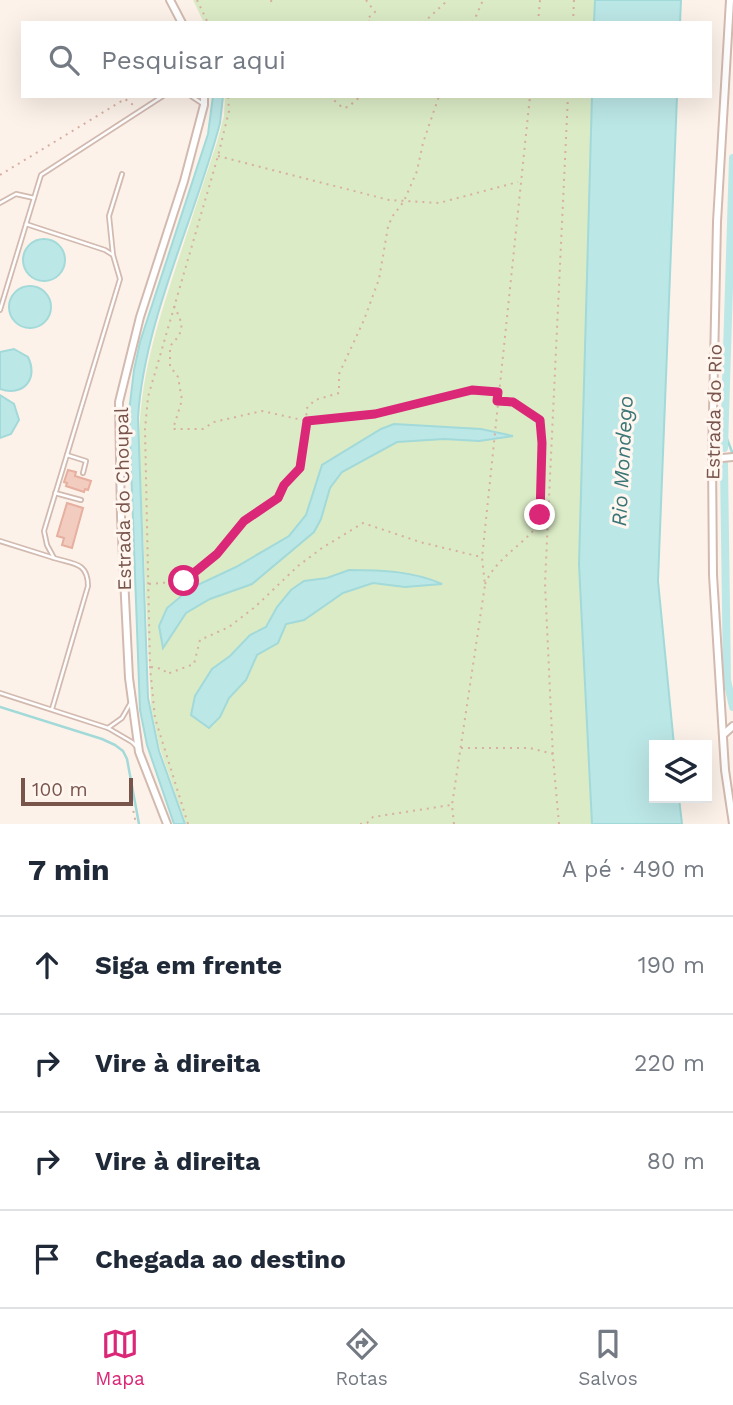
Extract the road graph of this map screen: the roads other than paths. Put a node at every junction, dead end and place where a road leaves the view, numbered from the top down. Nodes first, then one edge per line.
1 (170, 0) edge
2 (730, 0) edge
3 (181, 21) edge
4 (160, 98) edge
5 (194, 98) edge
6 (204, 98) edge
7 (204, 105) junction
8 (122, 174) dead end
9 (34, 198) junction
10 (0, 204) edge
11 (26, 224) junction
12 (113, 256) junction
13 (0, 310) edge
14 (67, 455) junction
15 (733, 457) edge
16 (712, 459) junction
17 (83, 472) dead end
18 (55, 493) junction
19 (81, 500) dead end
20 (0, 541) edge
21 (54, 558) junction
22 (0, 693) edge
23 (132, 702) junction
24 (52, 709) junction
25 (733, 726) edge
26 (108, 728) junction
27 (724, 734) junction
28 (139, 752) junction
29 (167, 824) edge
30 (733, 824) edge

1 - 3 street
2 - 16 street, Estrada do Rio
4 - 9 lane
5 - 7 lane
6 - 7 street, Estrada do Choupal
7 - 23 street, Estrada do Choupal
8 - 12 lane
9 - 10 lane
9 - 11 lane
11 - 12 lane
11 - 13 lane
12 - 14 lane
14 - 17 lane
14 - 18 lane
15 - 16 street
16 - 27 street, Estrada do Rio
18 - 19 lane
18 - 21 lane
20 - 21 lane
21 - 24 lane
22 - 24 lane
23 - 26 lane
23 - 28 street, Estrada do Choupal
24 - 26 lane
25 - 27 street
26 - 28 lane
27 - 30 street, Estrada do Rio
28 - 29 street, Estrada do Choupal

